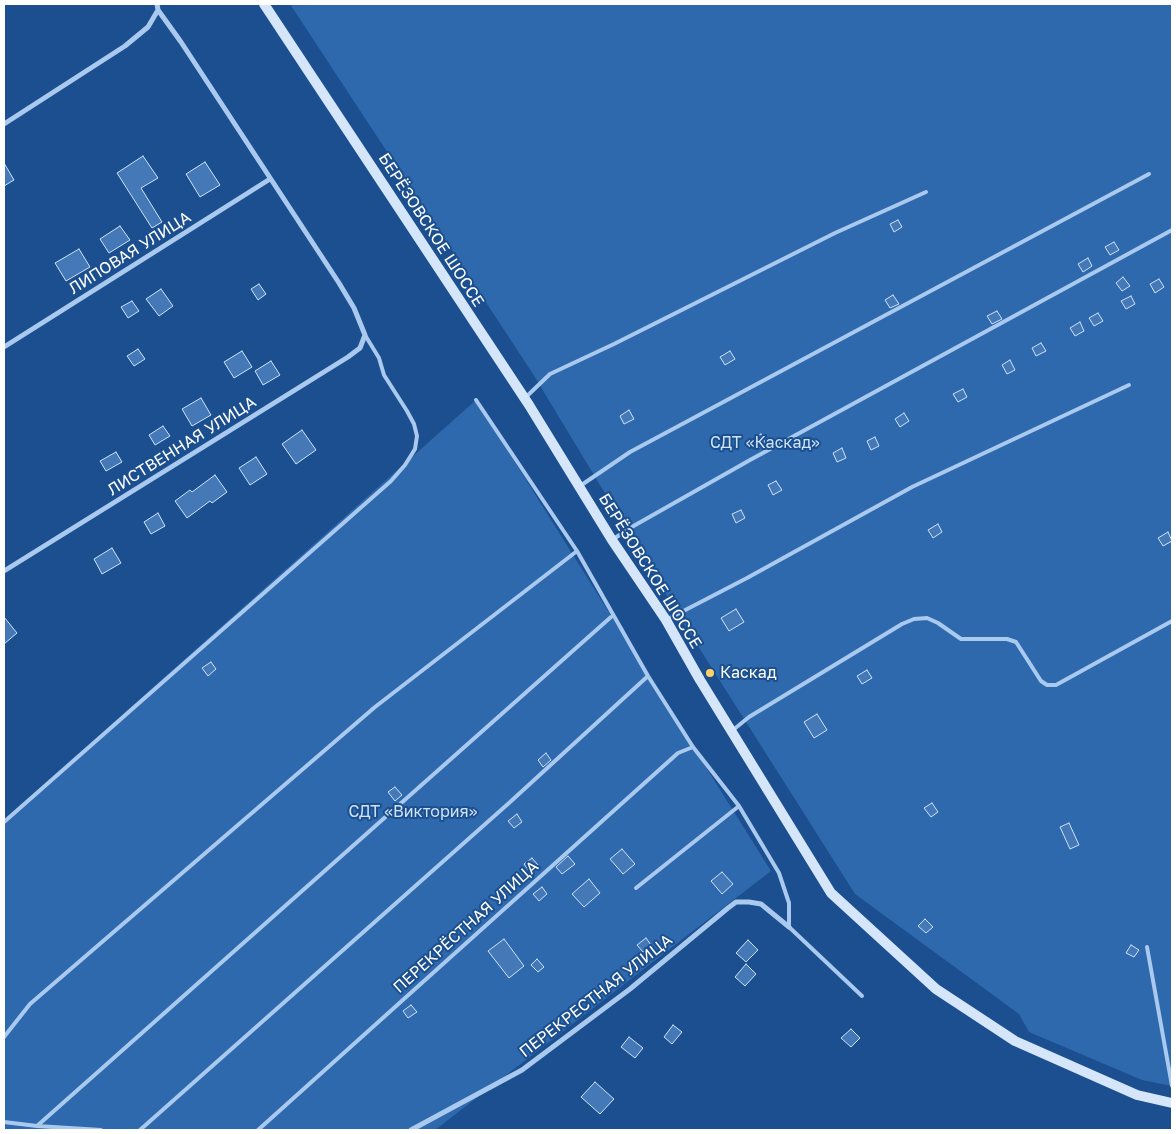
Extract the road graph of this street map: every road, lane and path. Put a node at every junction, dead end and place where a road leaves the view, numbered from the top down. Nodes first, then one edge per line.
1 (156, 4) edge
2 (264, 4) edge
3 (158, 10) junction
4 (4, 124) edge
5 (1149, 174) dead end
6 (270, 179) junction
7 (926, 192) dead end
8 (1172, 230) edge
9 (365, 335) junction
10 (4, 347) edge
11 (1129, 385) dead end
12 (524, 398) junction
13 (476, 400) dead end
14 (580, 486) junction
15 (612, 540) junction
16 (577, 552) junction
17 (4, 571) edge
18 (612, 617) dead end
19 (666, 620) junction
20 (1172, 621) edge
21 (648, 676) junction
22 (732, 732) junction
23 (693, 747) junction
24 (740, 806) junction
25 (4, 822) edge
26 (636, 888) dead end
27 (789, 927) junction
28 (1147, 947) dead end
29 (862, 996) dead end
30 (4, 1037) edge
31 (1172, 1086) edge
32 (1172, 1103) edge
33 (4, 1122) edge
34 (37, 1126) junction
35 (102, 1130) edge
36 (140, 1130) edge
37 (258, 1130) edge
38 (411, 1130) edge

1 - 3 street
2 - 12 street, БЕРЁЗОВСКОЕ ШОССЕ
3 - 4 street
3 - 6 street
5 - 14 lane
6 - 9 street
6 - 10 street, ЛИПОВАЯ УЛИЦА
7 - 12 lane
8 - 15 lane
9 - 17 street, ЛИСТВЕННАЯ УЛИЦА
9 - 25 lane
11 - 19 lane
12 - 14 street, БЕРЁЗОВСКОЕ ШОССЕ
13 - 16 lane
14 - 15 street, БЕРЁЗОВСКОЕ ШОССЕ
15 - 19 street, БЕРЁЗОВСКОЕ ШОССЕ
16 - 21 lane
16 - 30 lane
18 - 34 lane
19 - 22 street, БЕРЁЗОВСКОЕ ШОССЕ
20 - 22 lane
21 - 23 lane
21 - 36 lane
22 - 32 street, БЕРЁЗОВСКОЕ ШОССЕ
23 - 24 lane
23 - 37 lane, ПЕРЕКРЁСТНАЯ УЛИЦА
24 - 26 lane
24 - 27 lane
27 - 29 lane
27 - 38 street, ПЕРЕКРЕСТНАЯ УЛИЦА
28 - 31 lane
33 - 34 lane
34 - 35 lane

